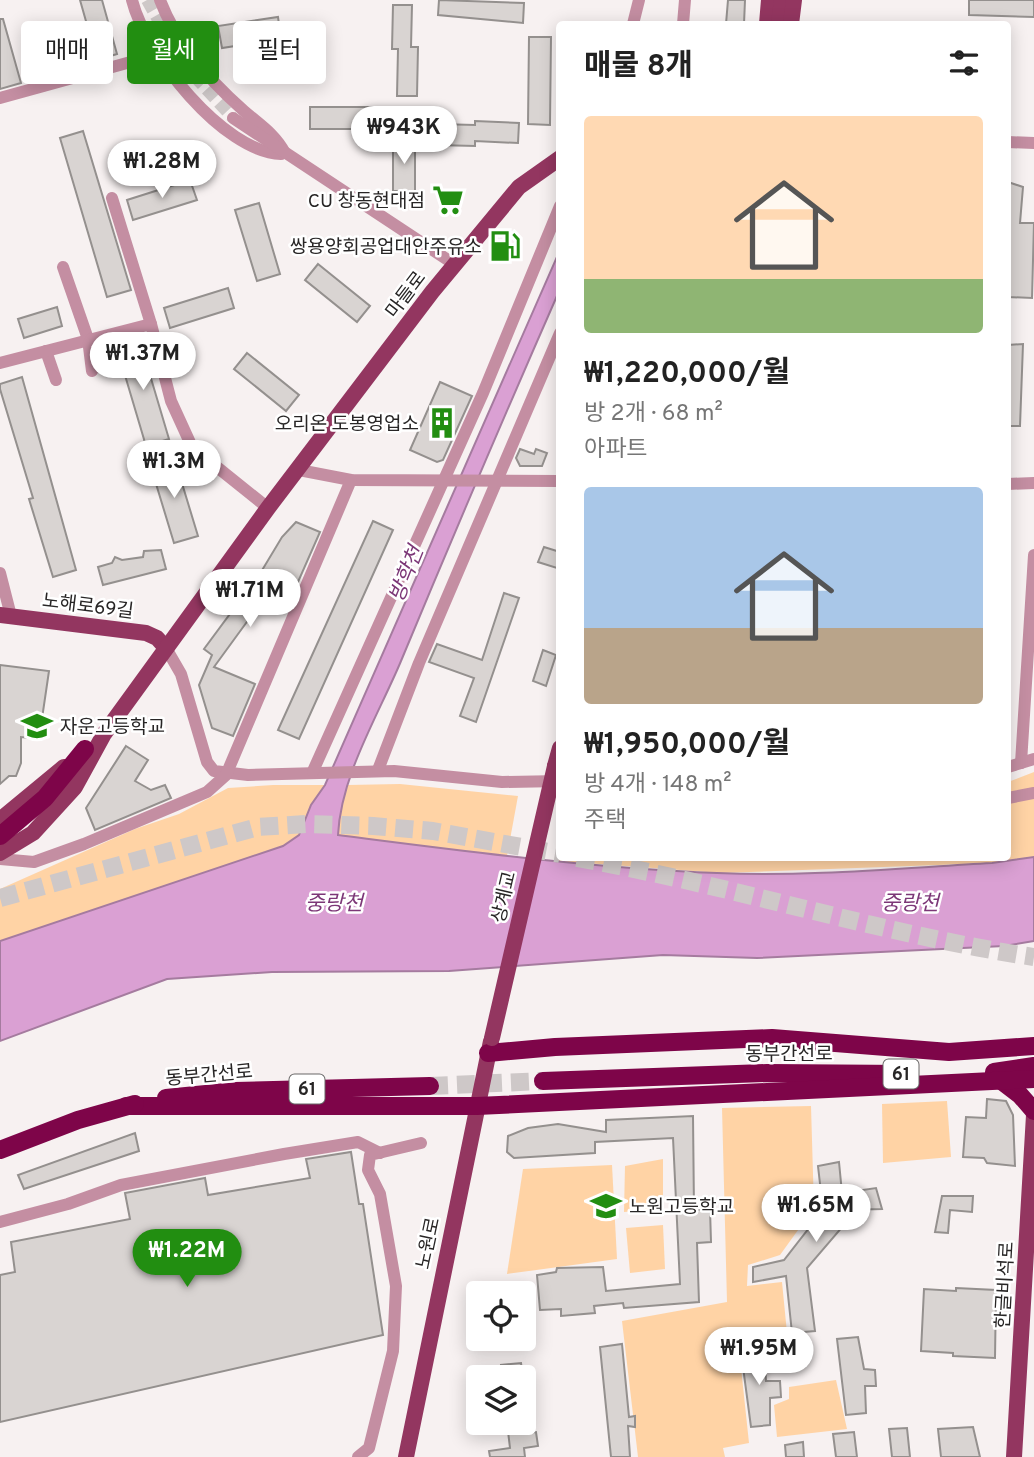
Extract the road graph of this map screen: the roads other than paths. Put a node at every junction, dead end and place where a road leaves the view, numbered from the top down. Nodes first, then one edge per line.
1 (132, 0) edge
2 (160, 0) edge
3 (639, 0) edge
4 (685, 0) edge
5 (760, 0) edge
6 (769, 0) edge
7 (782, 0) edge
8 (794, 0) edge
9 (138, 21) edge
10 (634, 21) edge
11 (683, 21) edge
12 (758, 21) edge
13 (767, 21) edge
14 (779, 21) edge
15 (791, 21) edge
16 (127, 63) edge
17 (182, 84) edge
18 (0, 98) edge
19 (233, 118) tunnel mouth
20 (1011, 142) edge
21 (1034, 143) edge
22 (285, 154) junction
23 (556, 161) edge
24 (113, 198) dead end
25 (556, 216) edge
26 (454, 264) junction
27 (63, 267) dead end
28 (151, 324) junction
29 (88, 339) junction
30 (556, 342) edge
31 (46, 351) junction
32 (0, 363) edge
33 (92, 371) dead end
34 (56, 380) dead end
35 (299, 470) junction
36 (351, 480) junction
37 (556, 481) edge
38 (444, 482) junction
39 (491, 483) junction
40 (1034, 483) edge
41 (1011, 484) edge
42 (268, 508) junction
43 (1034, 555) edge
44 (0, 573) edge
45 (6, 616) edge
46 (166, 648) junction
47 (104, 734) junction
48 (85, 750) junction
49 (1034, 759) edge
50 (1014, 765) edge
51 (378, 770) junction
52 (317, 771) junction
53 (556, 774) edge
54 (226, 775) junction
55 (556, 778) edge
56 (1034, 793) edge
57 (1011, 797) edge
58 (0, 820) edge
59 (0, 836) edge
60 (0, 853) edge
61 (0, 859) edge
62 (490, 1045) junction
63 (1034, 1046) edge
64 (1034, 1066) edge
65 (1034, 1079) edge
66 (543, 1082) tunnel mouth
67 (1003, 1082) junction
68 (430, 1086) tunnel mouth
69 (126, 1106) junction
70 (477, 1106) junction
71 (1034, 1113) edge
72 (421, 1143) dead end
73 (0, 1150) edge
74 (380, 1153) junction
75 (0, 1222) edge
76 (358, 1457) edge
77 (406, 1457) edge
78 (1014, 1457) edge

1 - 9 street
2 - 22 street
3 - 10 street
4 - 11 street
5 - 12 main road
6 - 13 main road
7 - 14 main road
8 - 15 main road
16 - 18 street
17 - 22 street
19 - 22 street
20 - 21 street
22 - 26 street
23 - 26 main road, 마들로
24 - 28 street
25 - 38 street
26 - 35 main road, 마들로
27 - 29 street
28 - 29 street
28 - 42 street
29 - 31 street
29 - 33 street
30 - 39 street
31 - 32 street
31 - 34 street
35 - 36 street
35 - 42 main road, 마들로
36 - 38 street
36 - 54 street
37 - 39 street
38 - 39 street
38 - 52 street
39 - 51 street
40 - 41 street
42 - 46 main road, 마들로
43 - 50 street
44 - 45 street
45 - 46 main road, 노해로69길
46 - 47 main road, 마들로
46 - 54 street
47 - 48 main road, 마들로
47 - 60 main road, 마들로
48 - 58 main road, 마들로
48 - 59 highway
49 - 50 street
51 - 52 street
51 - 53 street
52 - 54 street
54 - 61 street
55 - 62 main road, 상계교, bridge
56 - 57 street
62 - 63 highway
62 - 70 main road, 노원로
64 - 66 highway, 동부간선로 / 61
65 - 67 highway
67 - 70 highway
67 - 71 highway
68 - 69 highway, 동부간선로 / 61
69 - 70 highway
69 - 73 highway, 동부간선로 / 61
70 - 77 main road, 노원로
71 - 78 main road, 한글비석로
72 - 74 street
74 - 75 street
74 - 76 street

